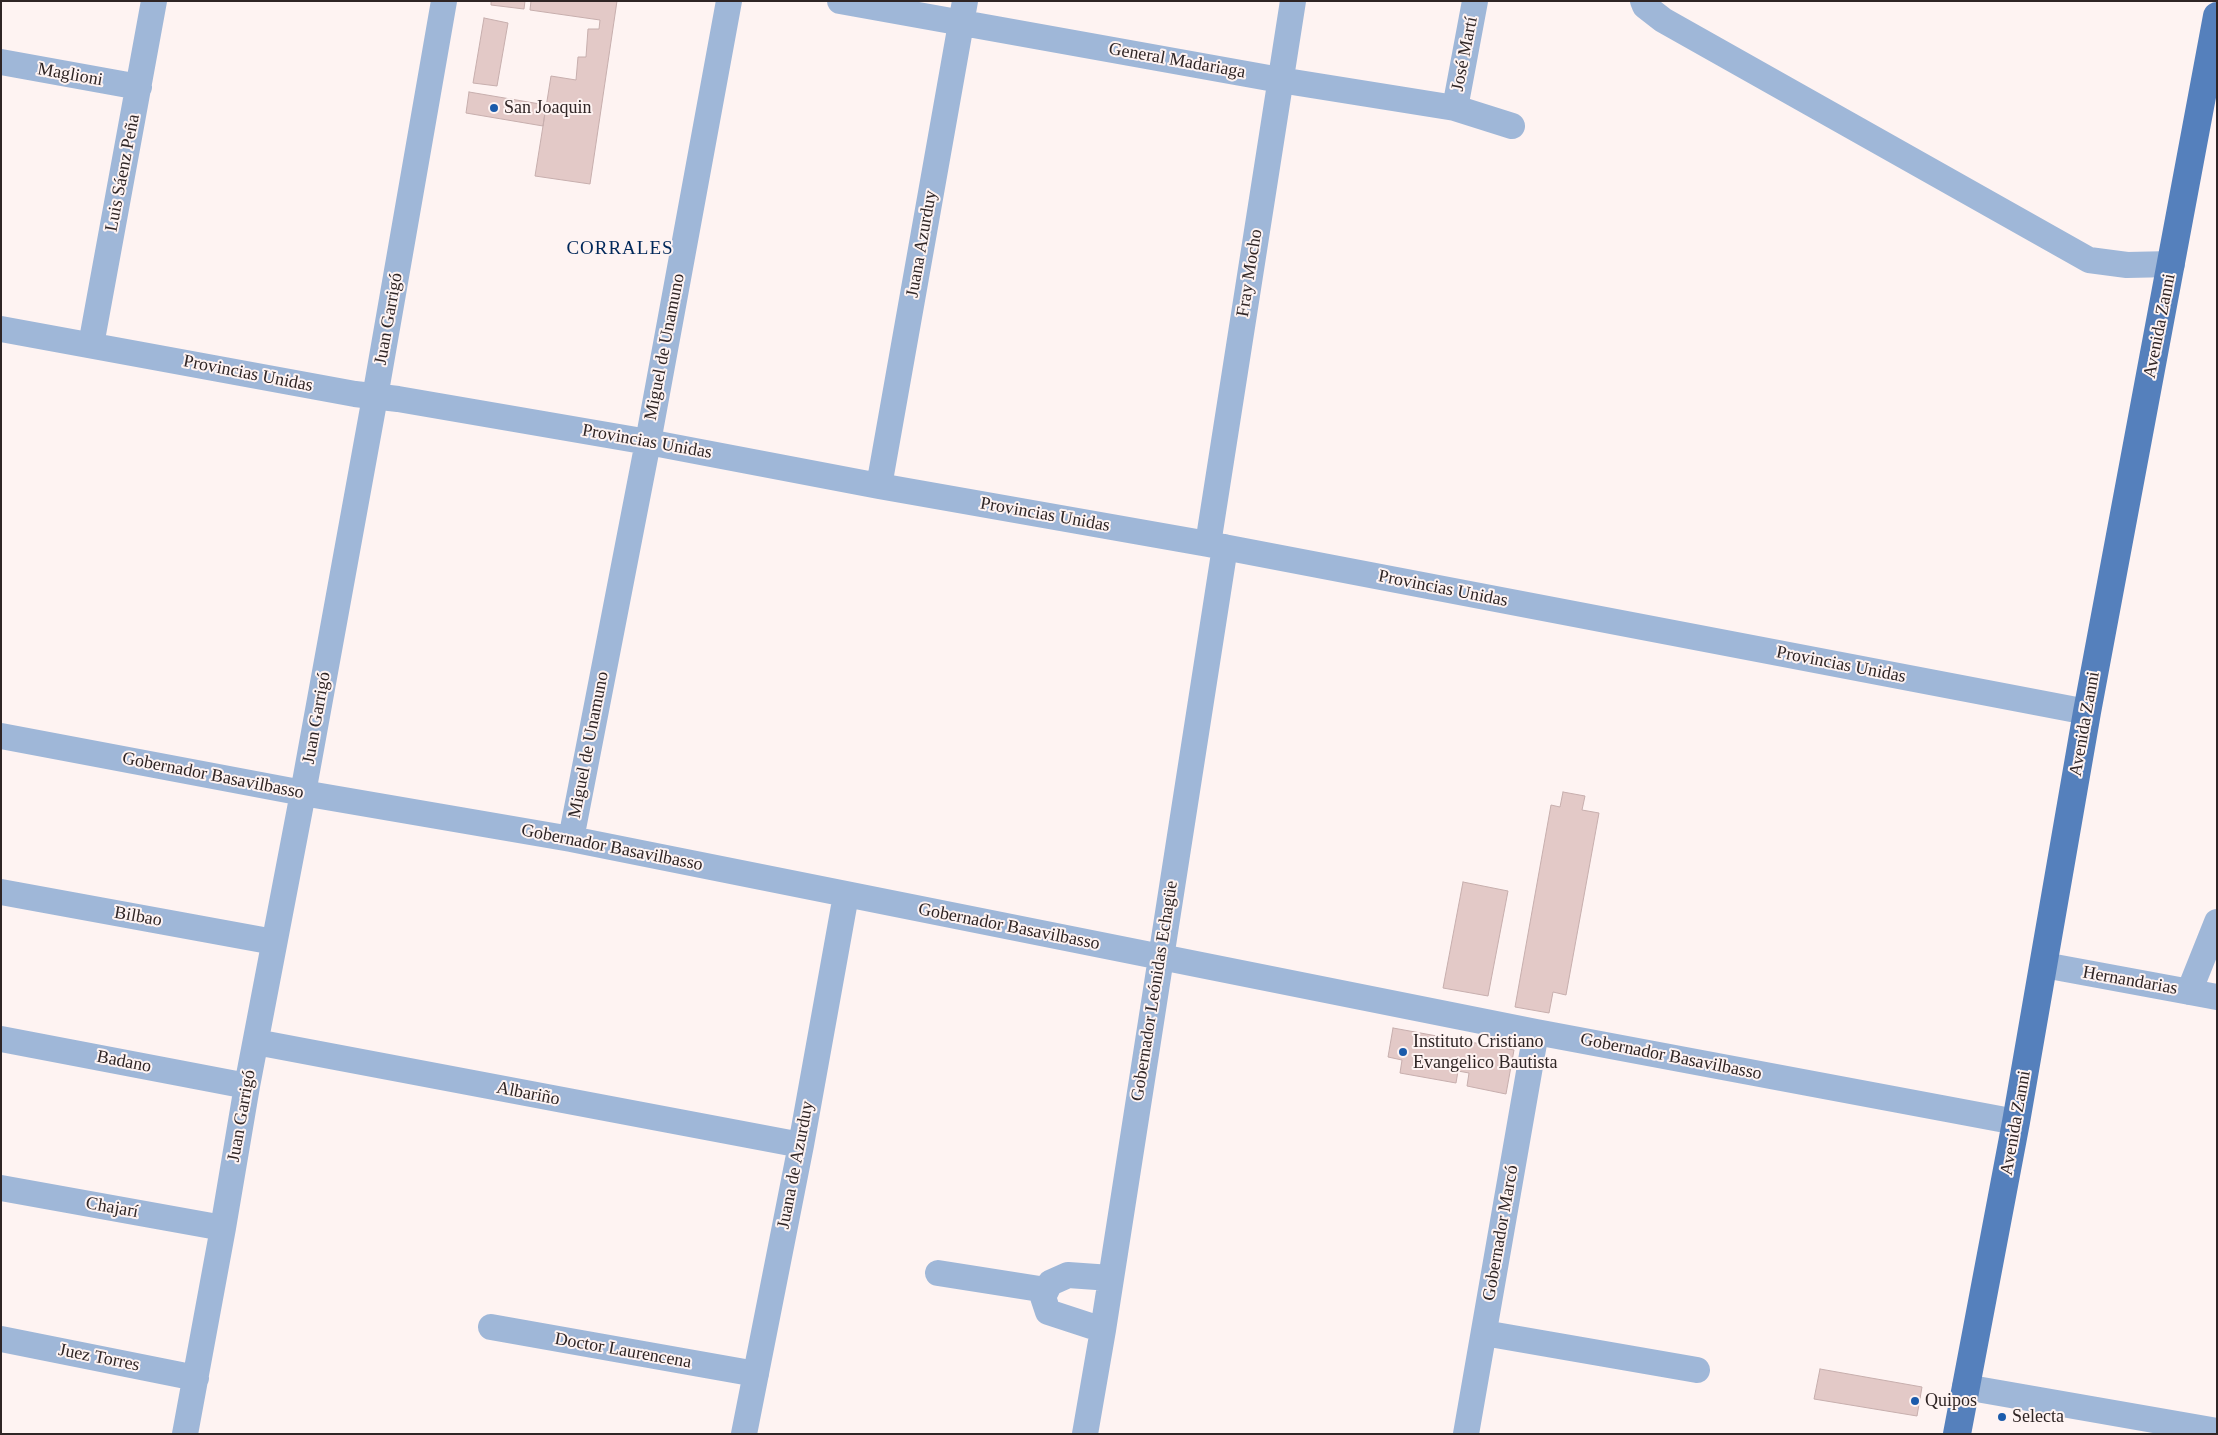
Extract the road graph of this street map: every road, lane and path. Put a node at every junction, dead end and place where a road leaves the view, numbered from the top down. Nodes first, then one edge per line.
1 (154, 1) edge
2 (444, 1) edge
3 (730, 1) edge
4 (840, 1) edge
5 (1293, 1) edge
6 (1475, 1) edge
7 (1643, 1) edge
8 (963, 11) edge
9 (2217, 16) edge
10 (1, 62) edge
11 (1280, 80) junction
12 (139, 87) junction
13 (1454, 108) junction
14 (1512, 126) dead end
15 (2172, 264) junction
16 (1, 329) edge
17 (91, 345) junction
18 (376, 397) junction
19 (648, 442) junction
20 (879, 486) junction
21 (1217, 546) junction
22 (2087, 712) junction
23 (1, 736) edge
24 (303, 793) junction
25 (571, 839) junction
26 (1, 892) edge
27 (846, 895) junction
28 (2217, 922) edge
29 (274, 942) junction
30 (1160, 956) junction
31 (2044, 965) junction
32 (2190, 992) junction
33 (2217, 997) edge
34 (1536, 1032) junction
35 (1, 1039) edge
36 (256, 1042) junction
37 (247, 1086) junction
38 (2016, 1122) junction
39 (800, 1145) junction
40 (1, 1188) edge
41 (224, 1228) junction
42 (938, 1274) dead end
43 (1111, 1278) junction
44 (1046, 1290) junction
45 (491, 1327) dead end
46 (1103, 1330) junction
47 (1484, 1333) junction
48 (1, 1338) edge
49 (1697, 1370) dead end
50 (756, 1374) junction
51 (196, 1378) junction
52 (1965, 1388) junction
53 (2217, 1431) edge
54 (185, 1434) edge
55 (744, 1434) edge
56 (1085, 1434) edge
57 (1466, 1434) edge
58 (1957, 1434) edge

1 - 12 street, Luis Sáenz Peña
2 - 18 street, Juan Garrigó
3 - 19 street, Miguel de Unamuno
4 - 8 street, General Madariaga
5 - 11 street, Fray Mocho
6 - 13 street, José Martí
7 - 15 street
8 - 11 street, General Madariaga
8 - 20 street, Juana Azurduy
9 - 15 main road, Avenida Zanni
10 - 12 street, Maglioni
11 - 13 street, General Madariaga
11 - 21 street, Fray Mocho
12 - 17 street, Luis Sáenz Peña
13 - 14 street, General Madariaga
15 - 22 main road, Avenida Zanni
16 - 17 street, Provincias Unidas
17 - 18 street, Provincias Unidas
18 - 19 street, Provincias Unidas
18 - 24 street, Juan Garrigó
19 - 20 street, Provincias Unidas
19 - 25 street, Miguel de Unamuno
20 - 21 street, Provincias Unidas
21 - 22 street, Provincias Unidas
21 - 30 street, Gobernador Leónidas Echagüe
22 - 31 main road, Avenida Zanni
23 - 24 street, Gobernador Basavilbasso
24 - 25 street, Gobernador Basavilbasso
24 - 29 street, Juan Garrigó
25 - 27 street, Gobernador Basavilbasso
26 - 29 street, Bilbao
27 - 30 street, Gobernador Basavilbasso
27 - 39 street, Juana de Azurduy
28 - 32 street
29 - 36 street, Juan Garrigó
30 - 34 street, Gobernador Basavilbasso
30 - 43 street, Gobernador Leónidas Echagüe
31 - 32 street, Hernandarias
31 - 38 main road, Avenida Zanni
32 - 33 street, Hernandarias
34 - 38 street, Gobernador Basavilbasso
34 - 47 street, Gobernador Marcó
35 - 37 street, Badano
36 - 37 street, Juan Garrigó
36 - 39 street, Albariño
37 - 41 street, Juan Garrigó
38 - 52 main road, Avenida Zanni
39 - 50 street, Juana de Azurduy
40 - 41 street, Chajarí
41 - 51 street, Juan Garrigó
42 - 44 street
43 - 44 street
43 - 46 street, Gobernador Leónidas Echagüe
44 - 46 street
45 - 50 street, Doctor Laurencena
46 - 56 street, Gobernador Leónidas Echagüe
47 - 49 street
47 - 57 street, Gobernador Marcó
48 - 51 street, Juez Torres
50 - 55 street, Juana de Azurduy
51 - 54 street, Juan Garrigó
52 - 53 street
52 - 58 main road, Avenida Zanni

